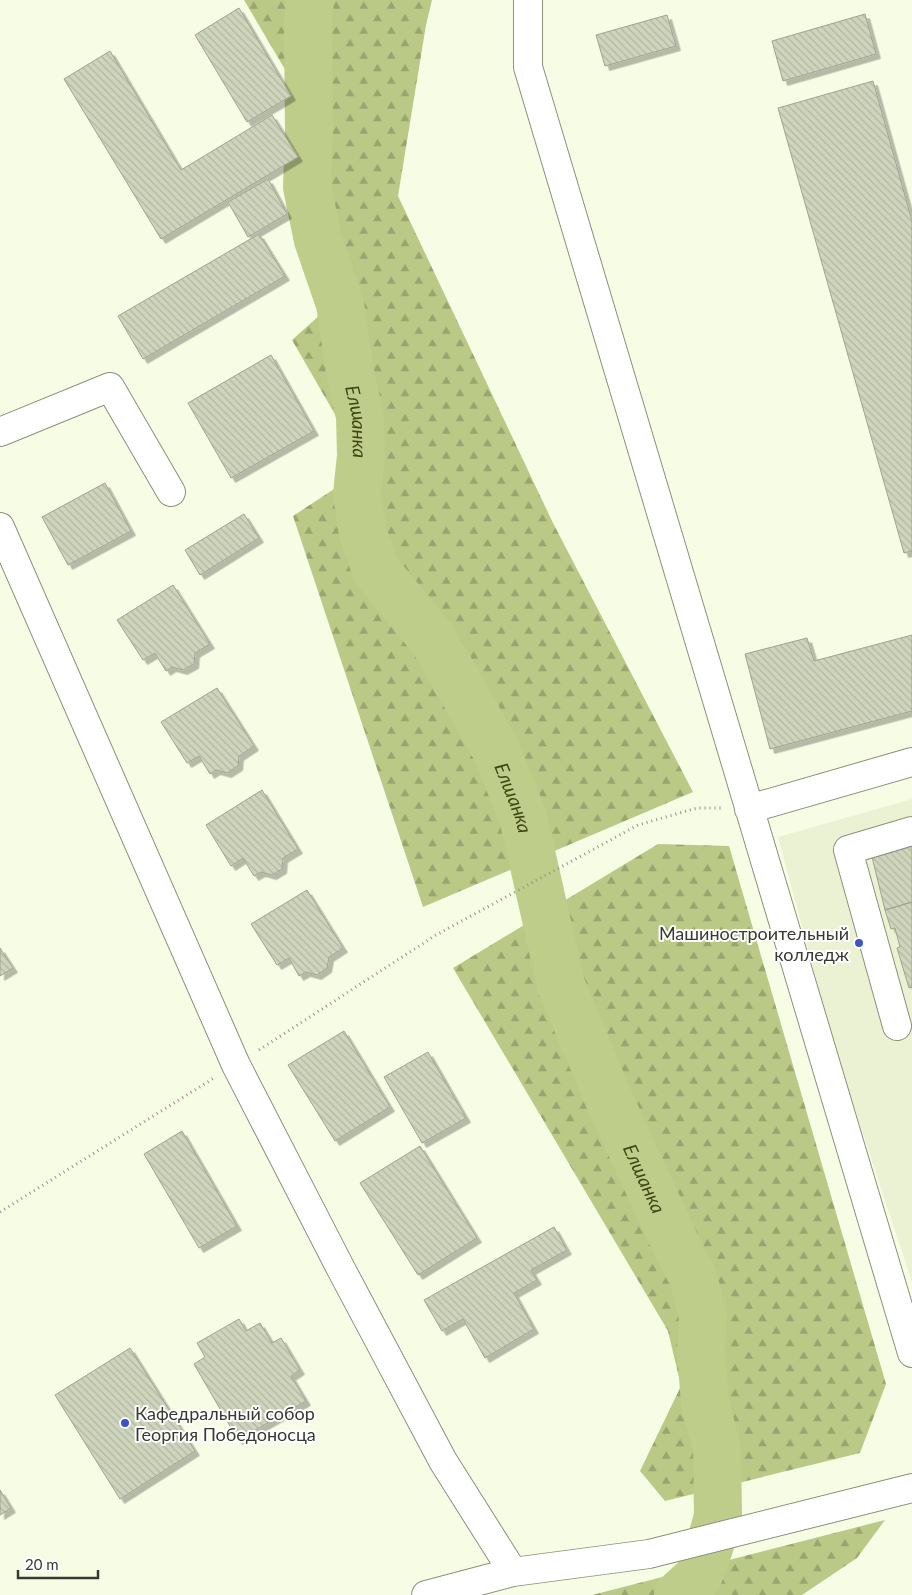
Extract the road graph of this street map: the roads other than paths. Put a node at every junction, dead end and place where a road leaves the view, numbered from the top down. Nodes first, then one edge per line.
1 (528, 0) edge
2 (0, 432) edge
3 (171, 492) dead end
4 (0, 527) edge
5 (912, 762) edge
6 (749, 808) junction
7 (912, 830) edge
8 (897, 1026) dead end
9 (912, 1353) edge
10 (912, 1488) edge
11 (513, 1572) junction
12 (426, 1595) edge

1 - 6 street
2 - 3 street
4 - 11 street
5 - 6 street
6 - 9 street
7 - 8 street
10 - 11 street
11 - 12 street

